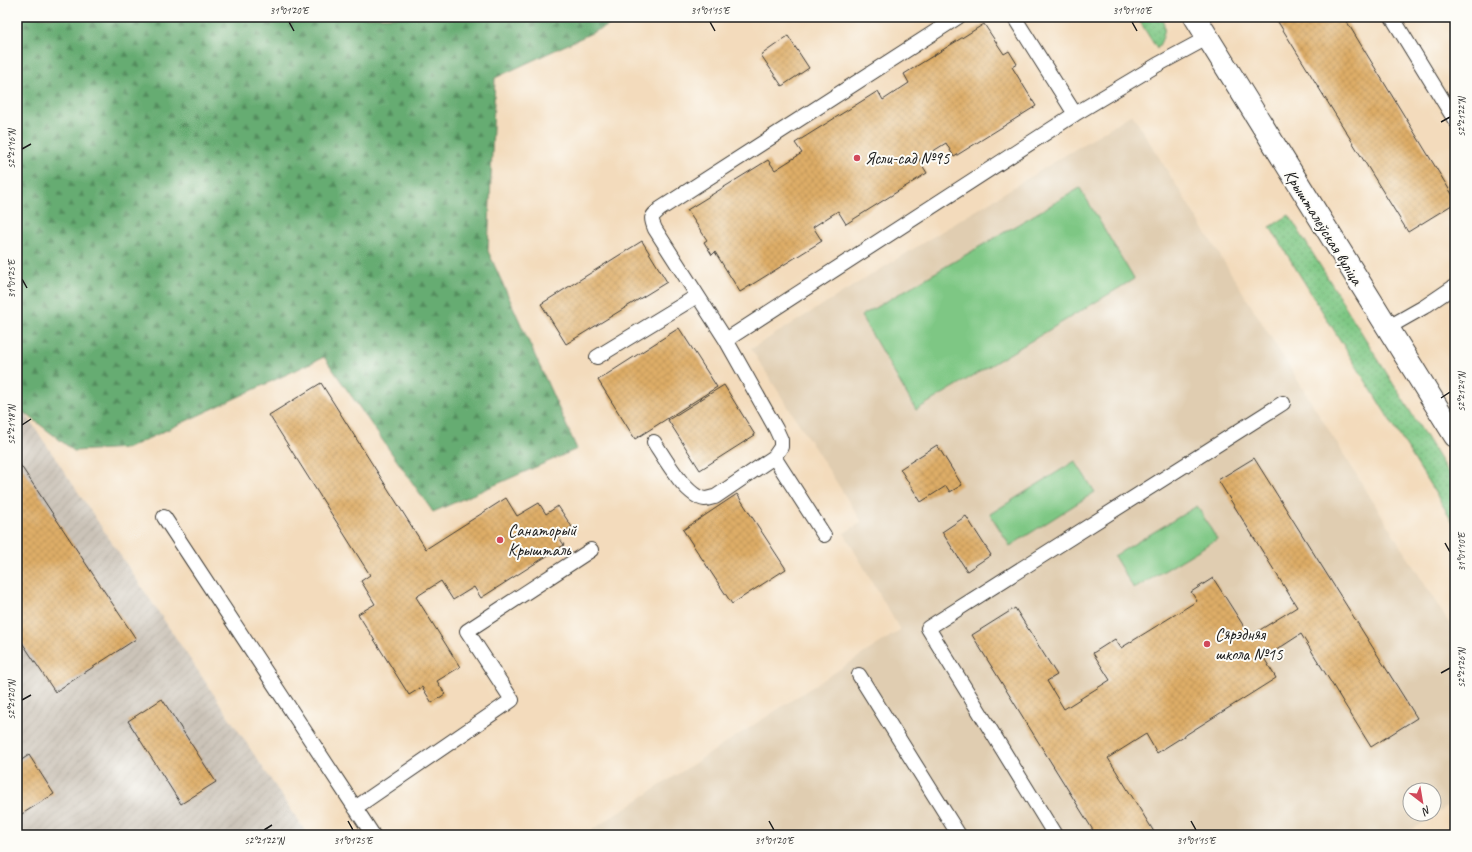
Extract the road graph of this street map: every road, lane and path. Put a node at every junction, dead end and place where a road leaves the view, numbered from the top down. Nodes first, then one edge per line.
1 (958, 17) edge
2 (1014, 17) edge
3 (1194, 17) edge
4 (1392, 17) edge
5 (1207, 38) junction
6 (1075, 114) junction
7 (1455, 120) edge
8 (1455, 286) edge
9 (696, 296) junction
10 (1387, 328) junction
11 (726, 340) junction
12 (597, 357) dead end
13 (1283, 403) dead end
14 (1455, 436) edge
15 (654, 442) dead end
16 (774, 457) junction
17 (164, 517) dead end
18 (824, 535) dead end
19 (592, 550) dead end
20 (859, 675) dead end
21 (355, 808) junction
22 (372, 835) edge
23 (958, 835) edge
24 (1055, 835) edge

1 - 9 lane
2 - 6 lane
3 - 5 street, Крышталеўская вуліца
4 - 7 lane
5 - 6 lane
5 - 10 street, Крышталеўская вуліца
6 - 11 lane
8 - 10 lane
9 - 11 lane
9 - 12 lane
10 - 14 street, Крышталеўская вуліца
11 - 16 lane
13 - 24 lane
15 - 16 lane
16 - 18 lane
17 - 21 lane
19 - 21 lane
20 - 23 lane
21 - 22 lane

